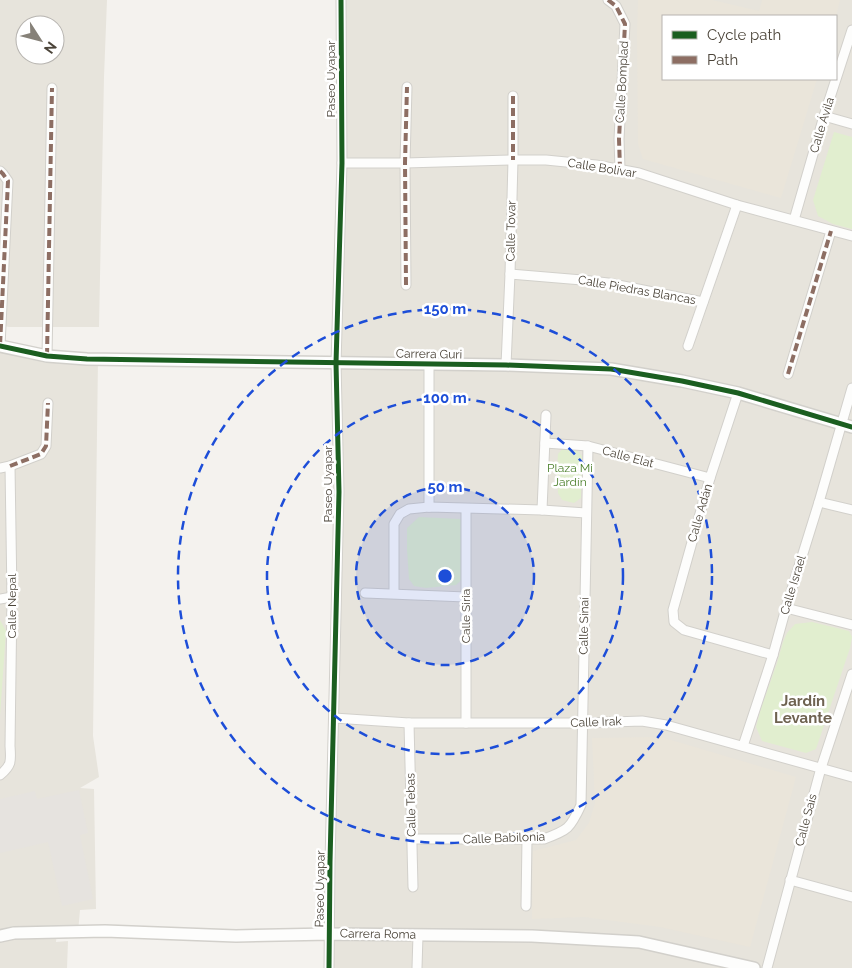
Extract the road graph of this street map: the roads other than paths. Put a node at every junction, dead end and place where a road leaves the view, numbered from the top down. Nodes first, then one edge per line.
1 (341, 0) edge
2 (608, 0) edge
3 (852, 30) edge
4 (837, 76) edge
5 (836, 80) edge
6 (406, 87) dead end
7 (52, 88) dead end
8 (513, 96) dead end
9 (824, 116) junction
10 (852, 124) edge
11 (513, 160) junction
12 (342, 163) junction
13 (405, 163) junction
14 (620, 169) junction
15 (0, 172) edge
16 (737, 205) junction
17 (794, 220) junction
18 (832, 230) junction
19 (852, 236) edge
20 (510, 274) junction
21 (406, 285) dead end
22 (704, 302) junction
23 (0, 346) edge
24 (688, 346) dead end
25 (47, 356) junction
26 (336, 363) junction
27 (429, 364) junction
28 (506, 365) junction
29 (788, 374) dead end
30 (852, 388) edge
31 (738, 393) junction
32 (48, 403) dead end
33 (546, 414) dead end
34 (847, 426) edge
35 (545, 443) junction
36 (588, 446) junction
37 (10, 466) junction
38 (0, 468) edge
39 (710, 478) junction
40 (819, 502) junction
41 (429, 507) junction
42 (466, 509) junction
43 (542, 510) junction
44 (852, 510) edge
45 (586, 513) junction
46 (365, 593) dead end
47 (394, 593) junction
48 (12, 597) junction
49 (466, 597) junction
50 (0, 599) edge
51 (786, 608) junction
52 (852, 625) edge
53 (772, 655) junction
54 (852, 674) edge
55 (334, 718) junction
56 (409, 723) junction
57 (466, 723) junction
58 (582, 723) junction
59 (742, 746) junction
60 (821, 768) junction
61 (0, 775) edge
62 (852, 777) edge
63 (580, 805) joint
64 (527, 839) junction
65 (412, 840) junction
66 (790, 880) junction
67 (413, 887) dead end
68 (852, 897) edge
69 (526, 906) dead end
70 (330, 934) junction
71 (418, 935) junction
72 (0, 936) edge
73 (329, 968) edge
74 (417, 968) edge
75 (754, 968) edge
76 (767, 968) edge

1 - 12 street, Paseo Uyapar
2 - 14 street, Calle Bomplad
3 - 4 street, Calle Ávila
5 - 9 street, Calle Ávila
6 - 13 street
7 - 25 street
8 - 11 street, Calle Tovar
9 - 10 street
9 - 17 street, Calle Ávila
11 - 13 street, Calle Bolívar
11 - 14 street, Calle Bolívar
11 - 20 street, Calle Tovar
12 - 13 street, Calle Bolívar
12 - 26 street, Paseo Uyapar
13 - 21 street
14 - 16 street, Calle Bolívar
15 - 23 street
16 - 17 street, Calle Bolívar
16 - 22 street
17 - 18 street, Calle Bolívar
18 - 19 street, Calle Bolívar
18 - 29 street
20 - 22 street, Calle Piedras Blancas
20 - 28 street, Calle Tovar
22 - 24 street
23 - 25 street, Carrera Guri
25 - 26 street, Carrera Guri
26 - 27 street, Carrera Guri
26 - 55 street, Paseo Uyapar
27 - 28 street, Carrera Guri
27 - 41 street
28 - 31 street, Carrera Guri
30 - 34 street, Calle Israel
31 - 34 street, Carrera Guri
31 - 39 street, Calle Adán
32 - 37 street
33 - 35 street
34 - 40 street, Calle Israel
35 - 36 street, Calle Elat
35 - 43 street
36 - 39 street, Calle Elat
36 - 45 street, Calle Sinaí
37 - 38 street
37 - 48 street, Calle Nepal
39 - 53 street, Calle Adán
40 - 44 street
40 - 51 street, Calle Israel
41 - 42 street
41 - 47 street
42 - 43 street
42 - 49 street, Calle Siria
43 - 45 street
45 - 58 street, Calle Sinaí
46 - 47 street
47 - 49 street
48 - 50 street
48 - 61 street, Calle Nepal
49 - 57 street, Calle Siria
51 - 52 street
51 - 53 street, Calle Israel
53 - 59 street, Calle Israel
54 - 60 street, Calle Sais
55 - 56 street, Calle Irak
55 - 70 street, Paseo Uyapar
56 - 57 street, Calle Irak
56 - 65 street, Calle Tebas
57 - 58 street, Calle Irak
58 - 59 street, Calle Irak
58 - 63 street, Calle Sinaí
59 - 60 street, Calle Irak
60 - 62 street, Calle Irak
60 - 66 street, Calle Sais
63 - 64 street, Calle Babilonia
64 - 65 street, Calle Babilonia
64 - 69 street
65 - 67 street, Calle Tebas
66 - 68 street
66 - 76 street, Calle Sais
70 - 71 street, Carrera Roma
70 - 72 street, Carrera Roma
70 - 73 street, Paseo Uyapar
71 - 74 street
71 - 75 street, Carrera Roma

